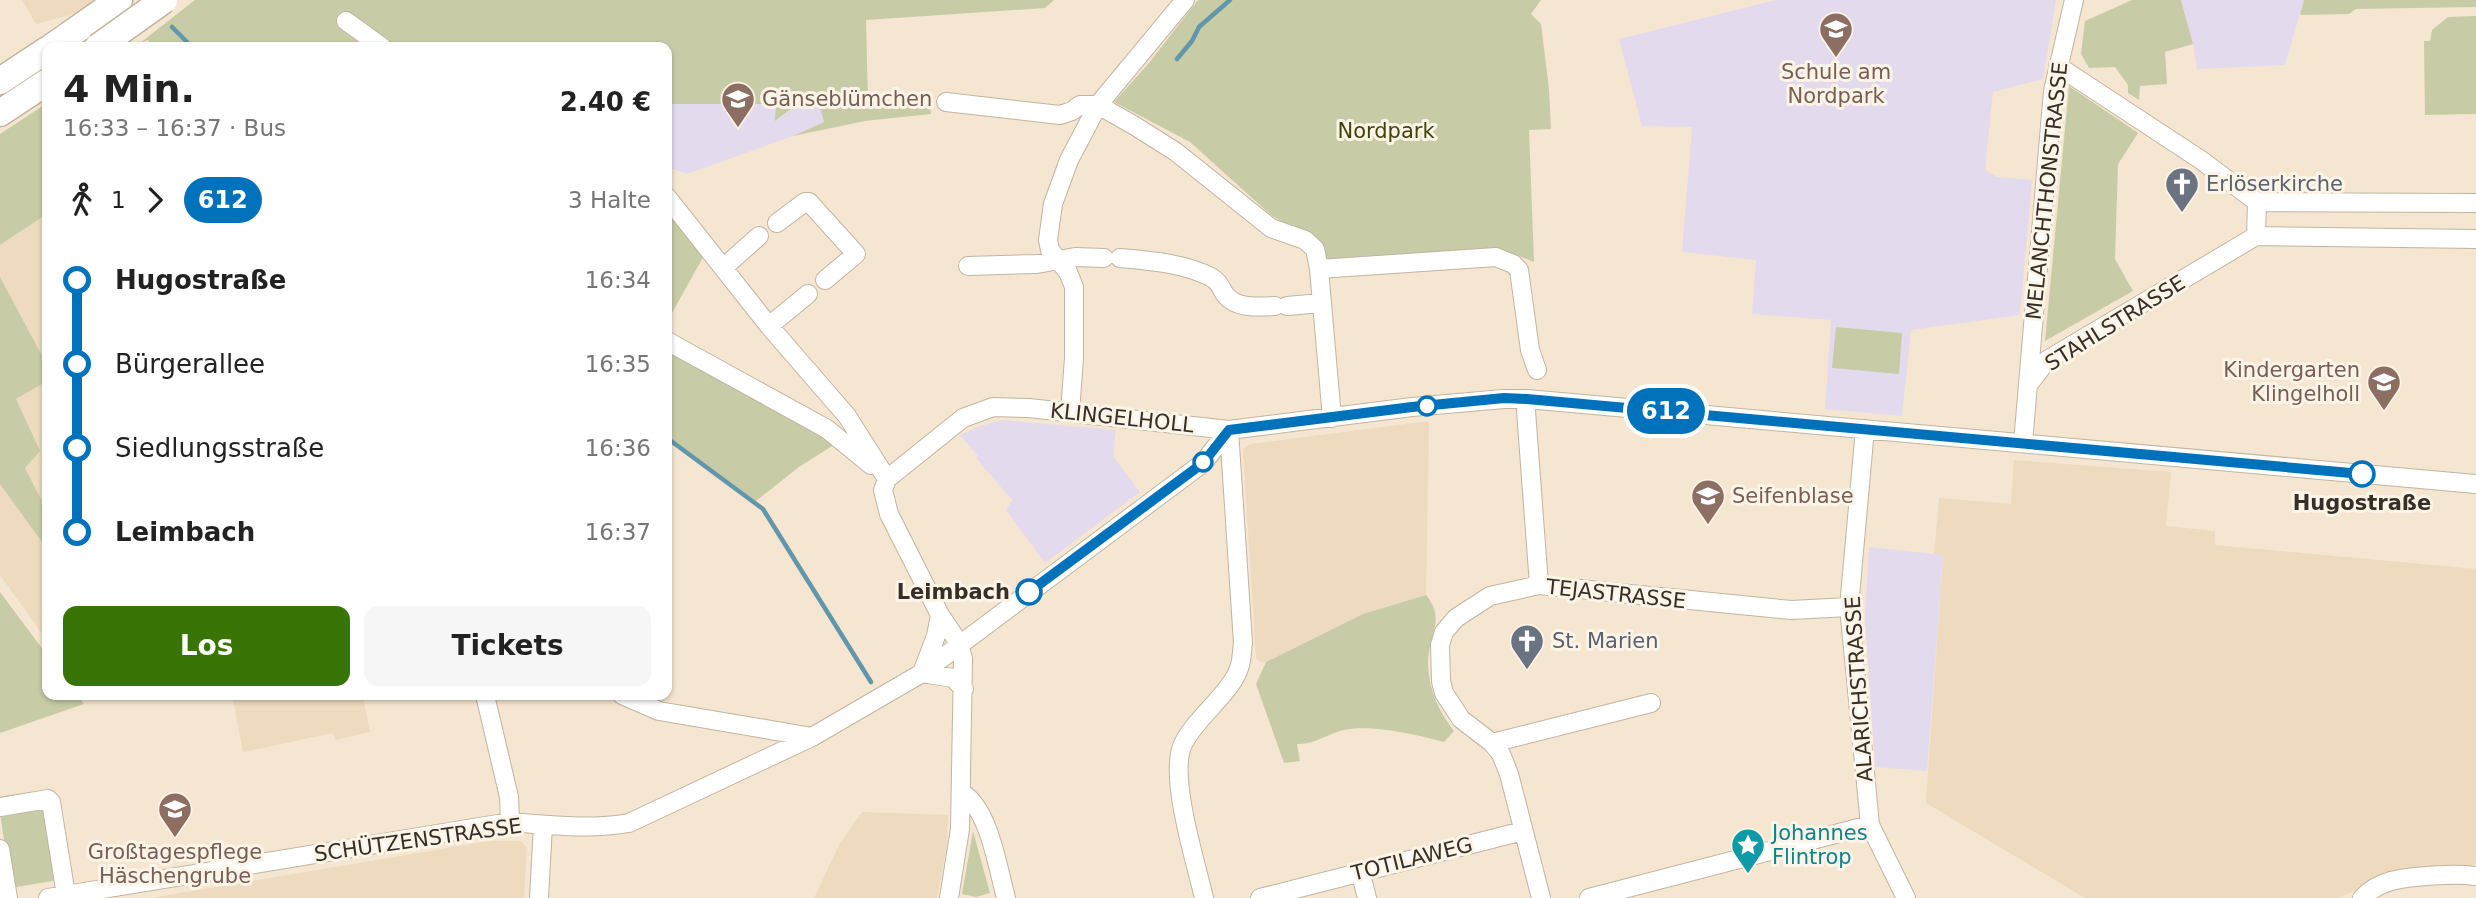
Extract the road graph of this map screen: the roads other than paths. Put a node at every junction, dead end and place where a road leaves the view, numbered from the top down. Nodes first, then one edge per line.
1 (119, 0) edge
2 (164, 0) edge
3 (1185, 0) edge
4 (2074, 0) edge
5 (346, 21) dead end
6 (59, 42) edge
7 (105, 42) edge
8 (128, 42) edge
9 (375, 42) edge
10 (42, 53) edge
11 (2058, 66) junction
12 (0, 82) edge
13 (42, 85) edge
14 (946, 102) dead end
15 (1098, 105) junction
16 (0, 113) edge
17 (2257, 202) junction
18 (2476, 202) edge
19 (672, 203) edge
20 (777, 223) dead end
21 (759, 236) dead end
22 (2256, 236) junction
23 (2476, 239) edge
24 (1058, 261) junction
25 (968, 266) dead end
26 (723, 268) junction
27 (1320, 269) junction
28 (825, 280) dead end
29 (808, 294) dead end
30 (1321, 303) junction
31 (769, 326) junction
32 (672, 344) edge
33 (1533, 384) junction
34 (2029, 384) junction
35 (1070, 412) junction
36 (1332, 418) junction
37 (1865, 429) junction
38 (1229, 430) junction
39 (2023, 443) junction
40 (887, 479) junction
41 (2476, 484) edge
42 (1539, 585) junction
43 (1849, 607) junction
44 (940, 615) junction
45 (959, 643) junction
46 (922, 673) junction
47 (964, 689) junction
48 (486, 700) edge
49 (634, 700) edge
50 (1651, 704) dead end
51 (812, 737) junction
52 (1492, 743) junction
53 (962, 793) junction
54 (0, 807) edge
55 (510, 822) junction
56 (543, 825) junction
57 (1870, 825) junction
58 (1523, 831) junction
59 (0, 849) edge
60 (1360, 871) junction
61 (2476, 876) edge
62 (57, 896) edge
63 (8, 898) edge
64 (539, 898) edge
65 (949, 898) edge
66 (1006, 898) edge
67 (1204, 898) edge
68 (1260, 898) edge
69 (1367, 898) edge
70 (1541, 898) edge
71 (1589, 898) edge
72 (1906, 898) edge
73 (2362, 898) edge

1 - 6 highway
1 - 8 street
2 - 7 highway, bridge
3 - 15 street
4 - 11 street, MELANCHTHONSTRASSE
5 - 9 street
10 - 12 highway
11 - 17 street
11 - 34 street, MELANCHTHONSTRASSE
13 - 16 highway
14 - 15 street
15 - 24 street
15 - 27 street
17 - 18 street
17 - 22 street
19 - 26 street
20 - 28 street
21 - 26 street
22 - 23 street
22 - 34 street, STAHLSTRASSE
24 - 25 street
24 - 30 street
24 - 35 street
26 - 31 street
27 - 30 street
27 - 33 street
29 - 31 street
30 - 36 street
31 - 40 street
32 - 40 street
33 - 36 street, KLINGELHOLL
33 - 37 street, KLINGELHOLL
33 - 42 street
34 - 39 street, STAHLSTRASSE
35 - 38 street, KLINGELHOLL
35 - 40 street, KLINGELHOLL
36 - 38 street, KLINGELHOLL
37 - 39 street, KLINGELHOLL
37 - 43 street, ALARICHSTRASSE
38 - 45 street, SCHÜTZENSTRASSE
38 - 67 street
39 - 41 street, KLINGELHOLL
40 - 44 street
42 - 43 street, TEJASTRASSE
42 - 52 street, TEJASTRASSE
43 - 57 street, ALARICHSTRASSE
44 - 45 street
44 - 46 street
45 - 46 street, SCHÜTZENSTRASSE
45 - 47 street
46 - 47 street
46 - 51 street, SCHÜTZENSTRASSE
47 - 53 street
48 - 55 street
49 - 51 street
50 - 52 street
51 - 56 street, SCHÜTZENSTRASSE
52 - 58 street
53 - 65 street
53 - 66 street
54 - 62 street
55 - 56 street, SCHÜTZENSTRASSE
55 - 62 street, SCHÜTZENSTRASSE
56 - 64 street
57 - 71 street
57 - 72 street, ALARICHSTRASSE
58 - 60 street, TOTILAWEG
58 - 70 street
59 - 63 street
60 - 68 street, TOTILAWEG
60 - 69 street
61 - 73 street

